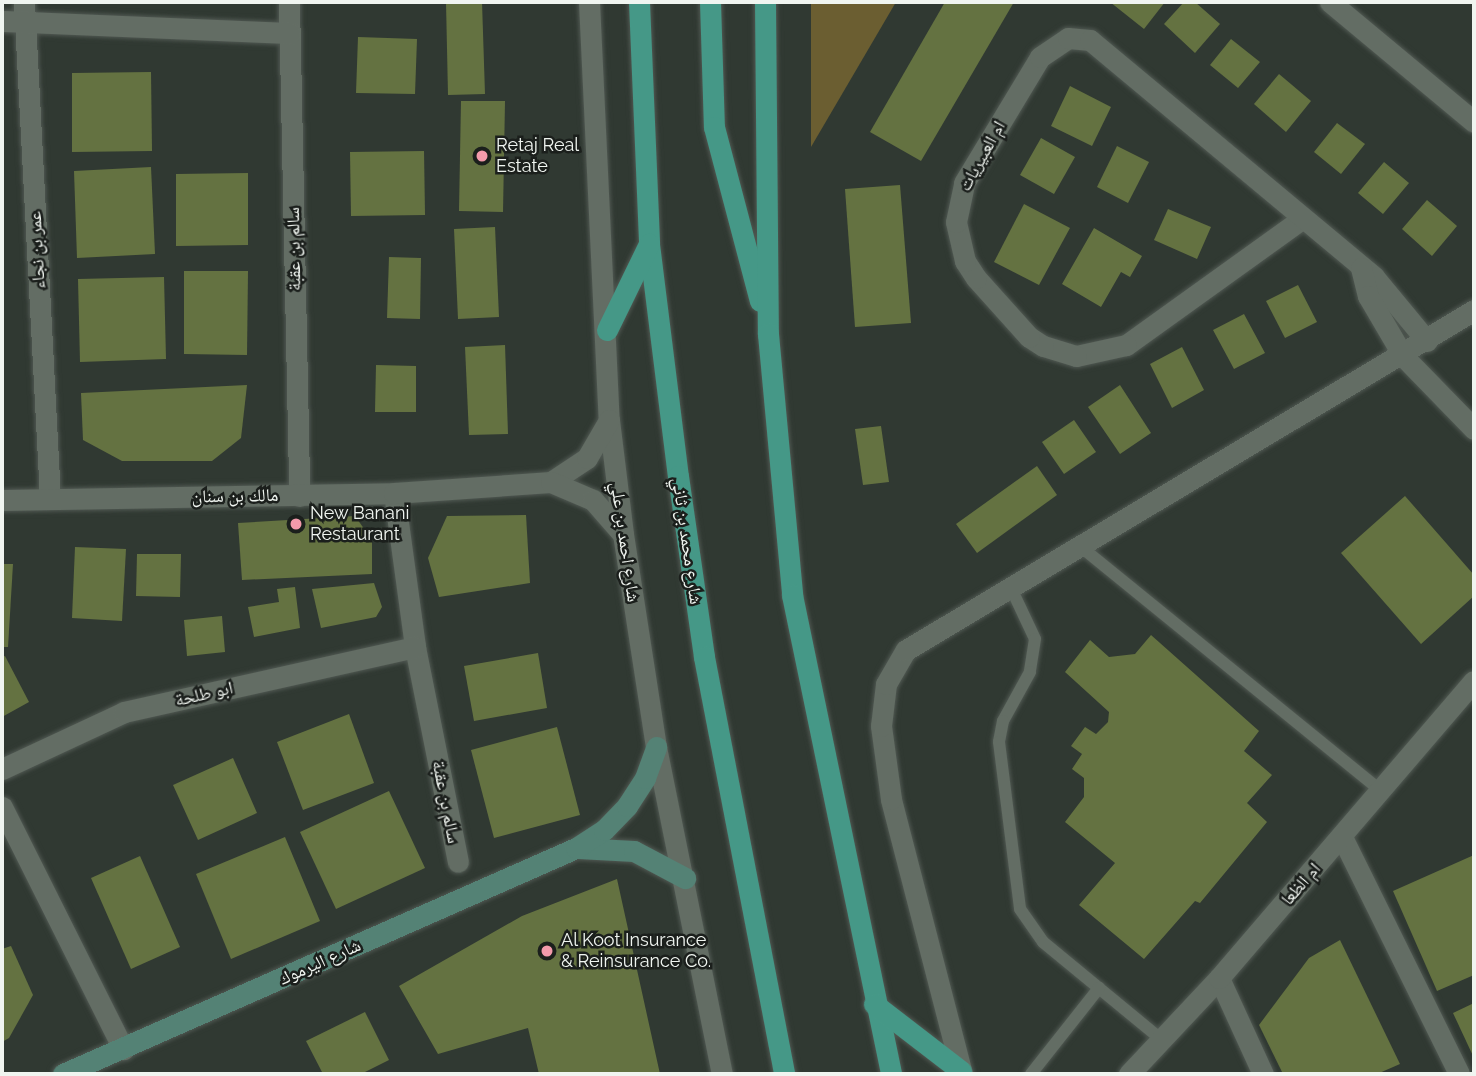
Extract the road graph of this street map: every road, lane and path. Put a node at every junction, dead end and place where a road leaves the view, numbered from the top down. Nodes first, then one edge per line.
1 (289, 2) edge
2 (589, 2) edge
3 (639, 2) edge
4 (710, 2) edge
5 (765, 2) edge
6 (1330, 2) edge
7 (24, 11) edge
8 (2, 21) edge
9 (290, 33) junction
10 (1474, 122) edge
11 (1303, 218) junction
12 (649, 244) junction
13 (1361, 268) junction
14 (1474, 310) edge
15 (607, 330) junction
16 (768, 334) junction
17 (1427, 341) junction
18 (1403, 356) junction
19 (609, 420) junction
20 (1474, 429) edge
21 (551, 482) junction
22 (394, 494) junction
23 (299, 496) junction
24 (50, 499) junction
25 (2, 500) edge
26 (623, 534) junction
27 (1080, 547) junction
28 (1011, 588) junction
29 (415, 647) junction
30 (1472, 690) edge
31 (656, 747) junction
32 (2, 769) edge
33 (1380, 790) junction
34 (2, 807) edge
35 (1342, 837) junction
36 (576, 848) junction
37 (458, 862) dead end
38 (685, 878) junction
39 (1219, 978) junction
40 (1099, 988) junction
41 (874, 1004) junction
42 (1163, 1041) junction
43 (124, 1049) junction
44 (961, 1073) edge
45 (63, 1074) edge
46 (722, 1074) edge
47 (785, 1074) edge
48 (891, 1074) edge
49 (1031, 1074) edge
50 (1129, 1074) edge
51 (1263, 1074) edge
52 (1459, 1074) edge

1 - 9 street, سالم بن عقبة
2 - 15 street, شارع احمد بن علي
3 - 12 main road, شارع محمد بن ثاني
4 - 16 main road
5 - 16 main road
6 - 10 street
7 - 8 street
7 - 9 street
7 - 24 street, عمر بن نجاء
9 - 23 street, سالم بن عقبة
11 - 11 street, ام العبيريات
11 - 13 street, ام العبيريات
12 - 15 main road
12 - 47 main road, شارع محمد بن ثاني
13 - 17 street, ام العبيريات
13 - 18 street
14 - 17 street
15 - 19 street, شارع احمد بن علي
16 - 41 main road
17 - 18 street
18 - 20 street
18 - 27 street
19 - 21 street, مالك بن سنان
19 - 26 street, شارع احمد بن علي
21 - 22 street, مالك بن سنان
21 - 26 street, مالك بن سنان
22 - 23 street, مالك بن سنان
22 - 29 street, سالم بن عقبة
23 - 24 street, مالك بن سنان
24 - 25 street, مالك بن سنان
26 - 31 street, شارع احمد بن علي
27 - 28 street
27 - 33 lane
28 - 40 lane
28 - 44 street
29 - 32 street, ابو طلحة
29 - 37 street, سالم بن عقبة
30 - 33 street, ام الظعا
31 - 36 street, شارع اليرموك
31 - 38 street, شارع احمد بن علي
33 - 35 street, ام الظعا
34 - 43 street
35 - 39 street, ام الظعا
35 - 52 street
36 - 38 street, شارع اليرموك
36 - 43 street, شارع اليرموك
38 - 46 street, شارع احمد بن علي
39 - 42 street, ام الظعا
39 - 51 street
40 - 42 lane
40 - 49 lane
41 - 44 main road
41 - 48 main road
42 - 50 street, ام الظعا
43 - 45 street, شارع اليرموك

